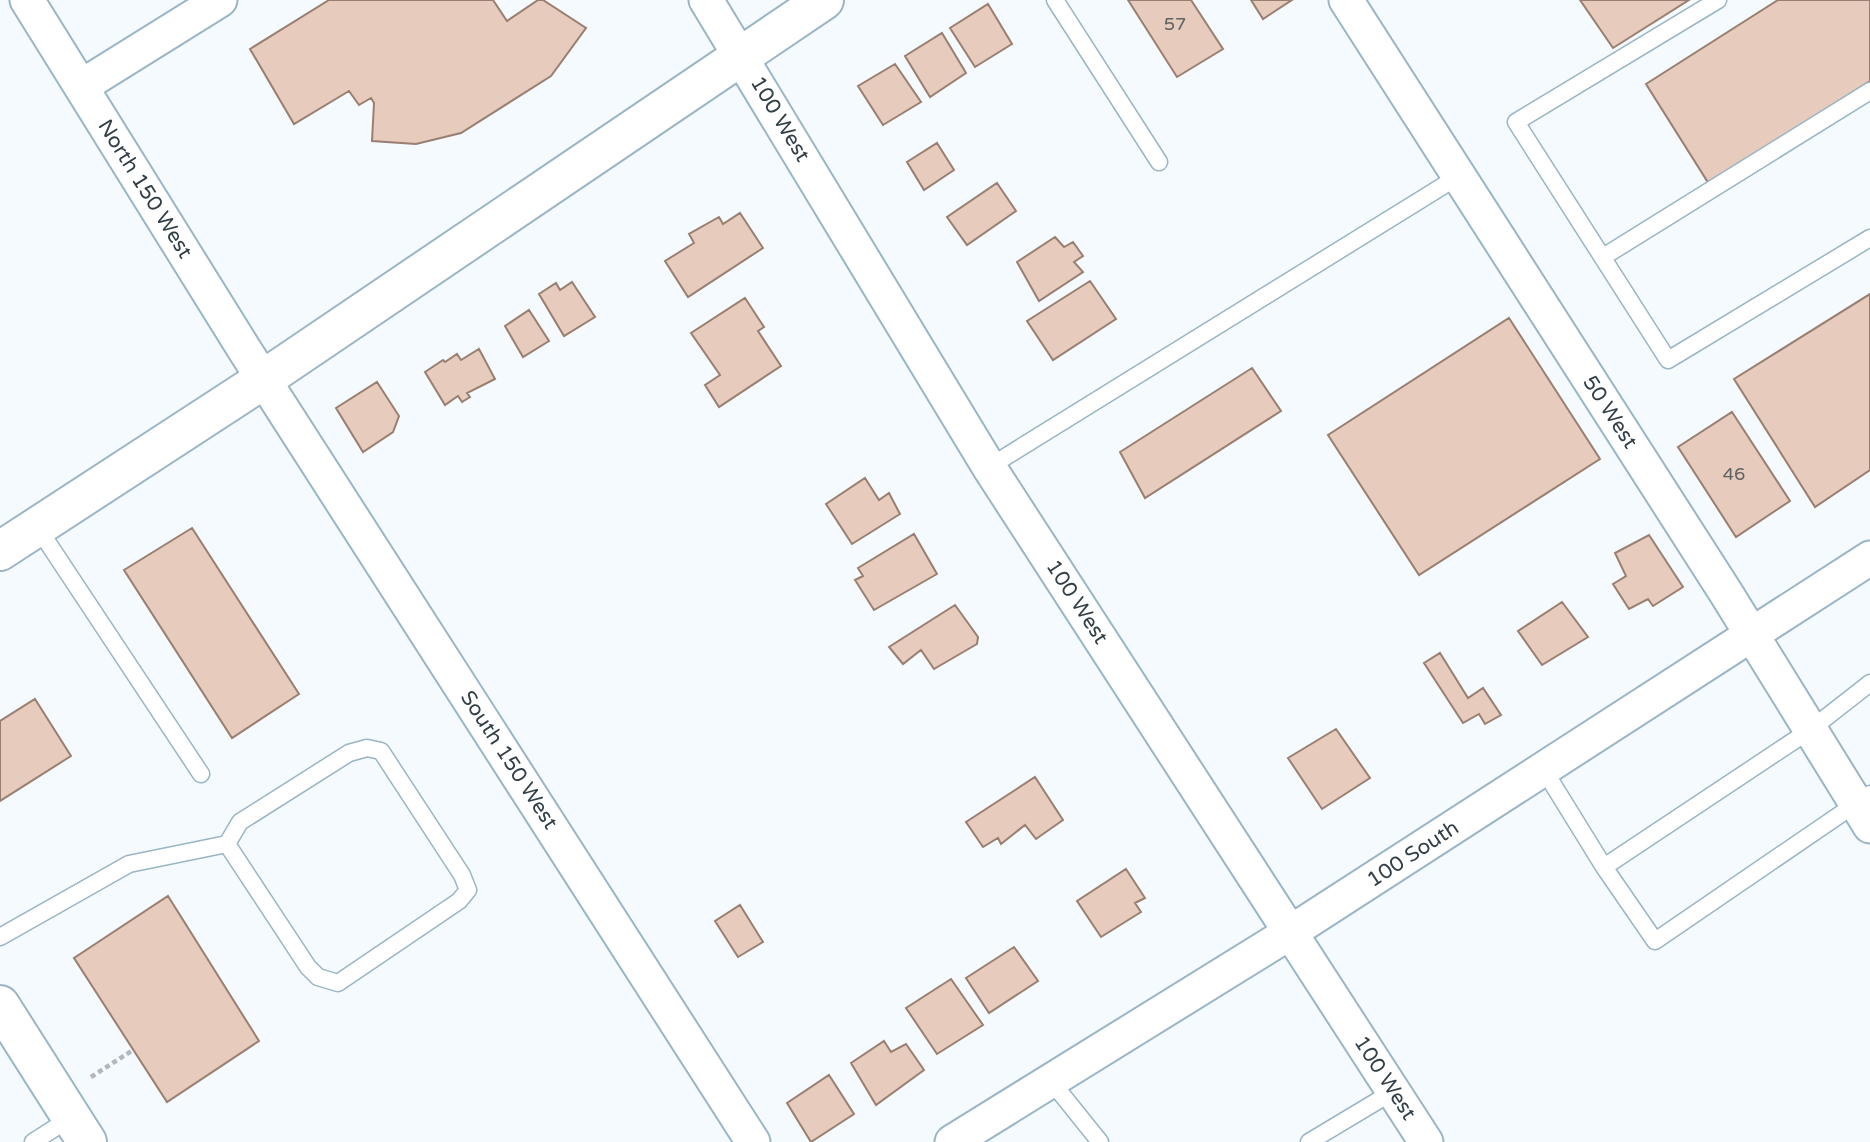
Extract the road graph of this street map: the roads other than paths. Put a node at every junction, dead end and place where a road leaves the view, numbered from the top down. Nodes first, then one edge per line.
1 (27, 0) edge
2 (220, 0) edge
3 (706, 0) edge
4 (824, 0) edge
5 (1055, 0) edge
6 (1346, 0) edge
7 (1718, 0) edge
8 (741, 54) junction
9 (82, 86) junction
10 (1870, 91) edge
11 (1159, 162) dead end
12 (1459, 176) junction
13 (1870, 238) edge
14 (1603, 257) junction
15 (264, 379) junction
16 (989, 467) junction
17 (38, 527) junction
18 (0, 551) edge
19 (1870, 558) edge
20 (1750, 634) junction
21 (1870, 683) edge
22 (1810, 730) junction
23 (1544, 771) junction
24 (201, 774) dead end
25 (1866, 808) edge
26 (227, 844) junction
27 (1604, 867) junction
28 (1291, 932) junction
29 (0, 937) edge
30 (0, 1005) edge
31 (1051, 1081) junction
32 (1394, 1091) junction
33 (80, 1130) edge
34 (33, 1142) edge
35 (753, 1142) edge
36 (953, 1142) edge
37 (1100, 1142) edge
38 (1309, 1142) edge
39 (1426, 1142) edge

1 - 9 street, North 150 West
2 - 9 street
3 - 8 street, 100 West
4 - 8 street
5 - 11 lane
6 - 12 street, 50 West
7 - 14 lane
8 - 15 street
8 - 16 street, 100 West
9 - 15 street, North 150 West
10 - 14 lane
12 - 16 lane
12 - 20 street, 50 West
13 - 14 lane
15 - 17 street
15 - 35 street, South 150 West
16 - 28 street, 100 West
17 - 18 street
17 - 24 lane
19 - 20 street, 100 South
20 - 22 street, 50 West
20 - 23 street, 100 South
21 - 22 lane
22 - 25 street, 50 West
22 - 27 lane
23 - 27 lane
23 - 28 street, 100 South
25 - 27 lane
26 - 26 lane
26 - 29 lane
28 - 31 street, 100 South
28 - 32 street, 100 West
30 - 33 street
31 - 36 street, 100 South
31 - 37 lane
32 - 38 lane
32 - 39 street, 100 West
33 - 34 lane

